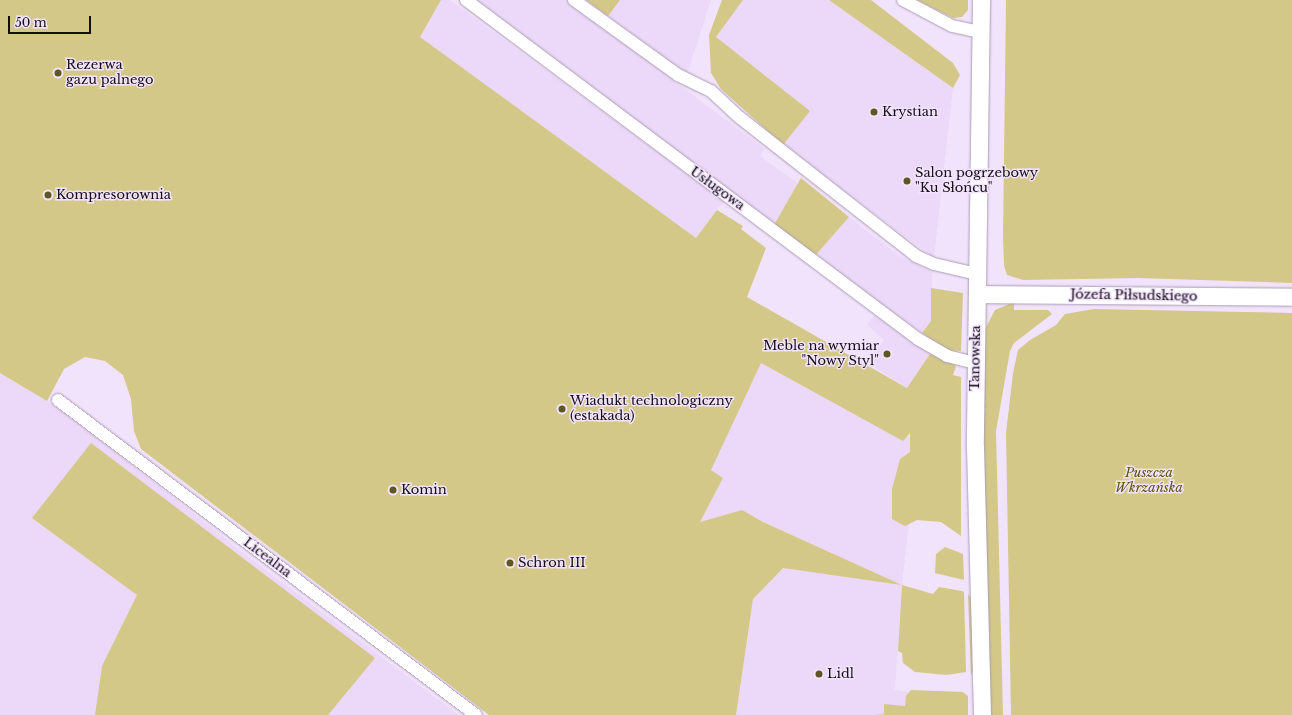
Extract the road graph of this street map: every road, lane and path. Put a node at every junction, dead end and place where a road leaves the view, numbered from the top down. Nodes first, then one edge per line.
1 (466, 0) edge
2 (574, 0) edge
3 (903, 0) edge
4 (981, 0) edge
5 (981, 32) junction
6 (977, 274) junction
7 (977, 294) junction
8 (1292, 297) edge
9 (976, 363) junction
10 (58, 400) dead end
11 (476, 715) edge
12 (982, 715) edge

1 - 9 street, Usługowa
2 - 6 street
3 - 5 street
4 - 5 main road, Tanowska
5 - 6 main road, Tanowska
6 - 7 main road, Tanowska
7 - 8 main road, Józefa Piłsudskiego
7 - 9 main road, Tanowska
9 - 12 main road, Tanowska
10 - 11 street, Licealna

